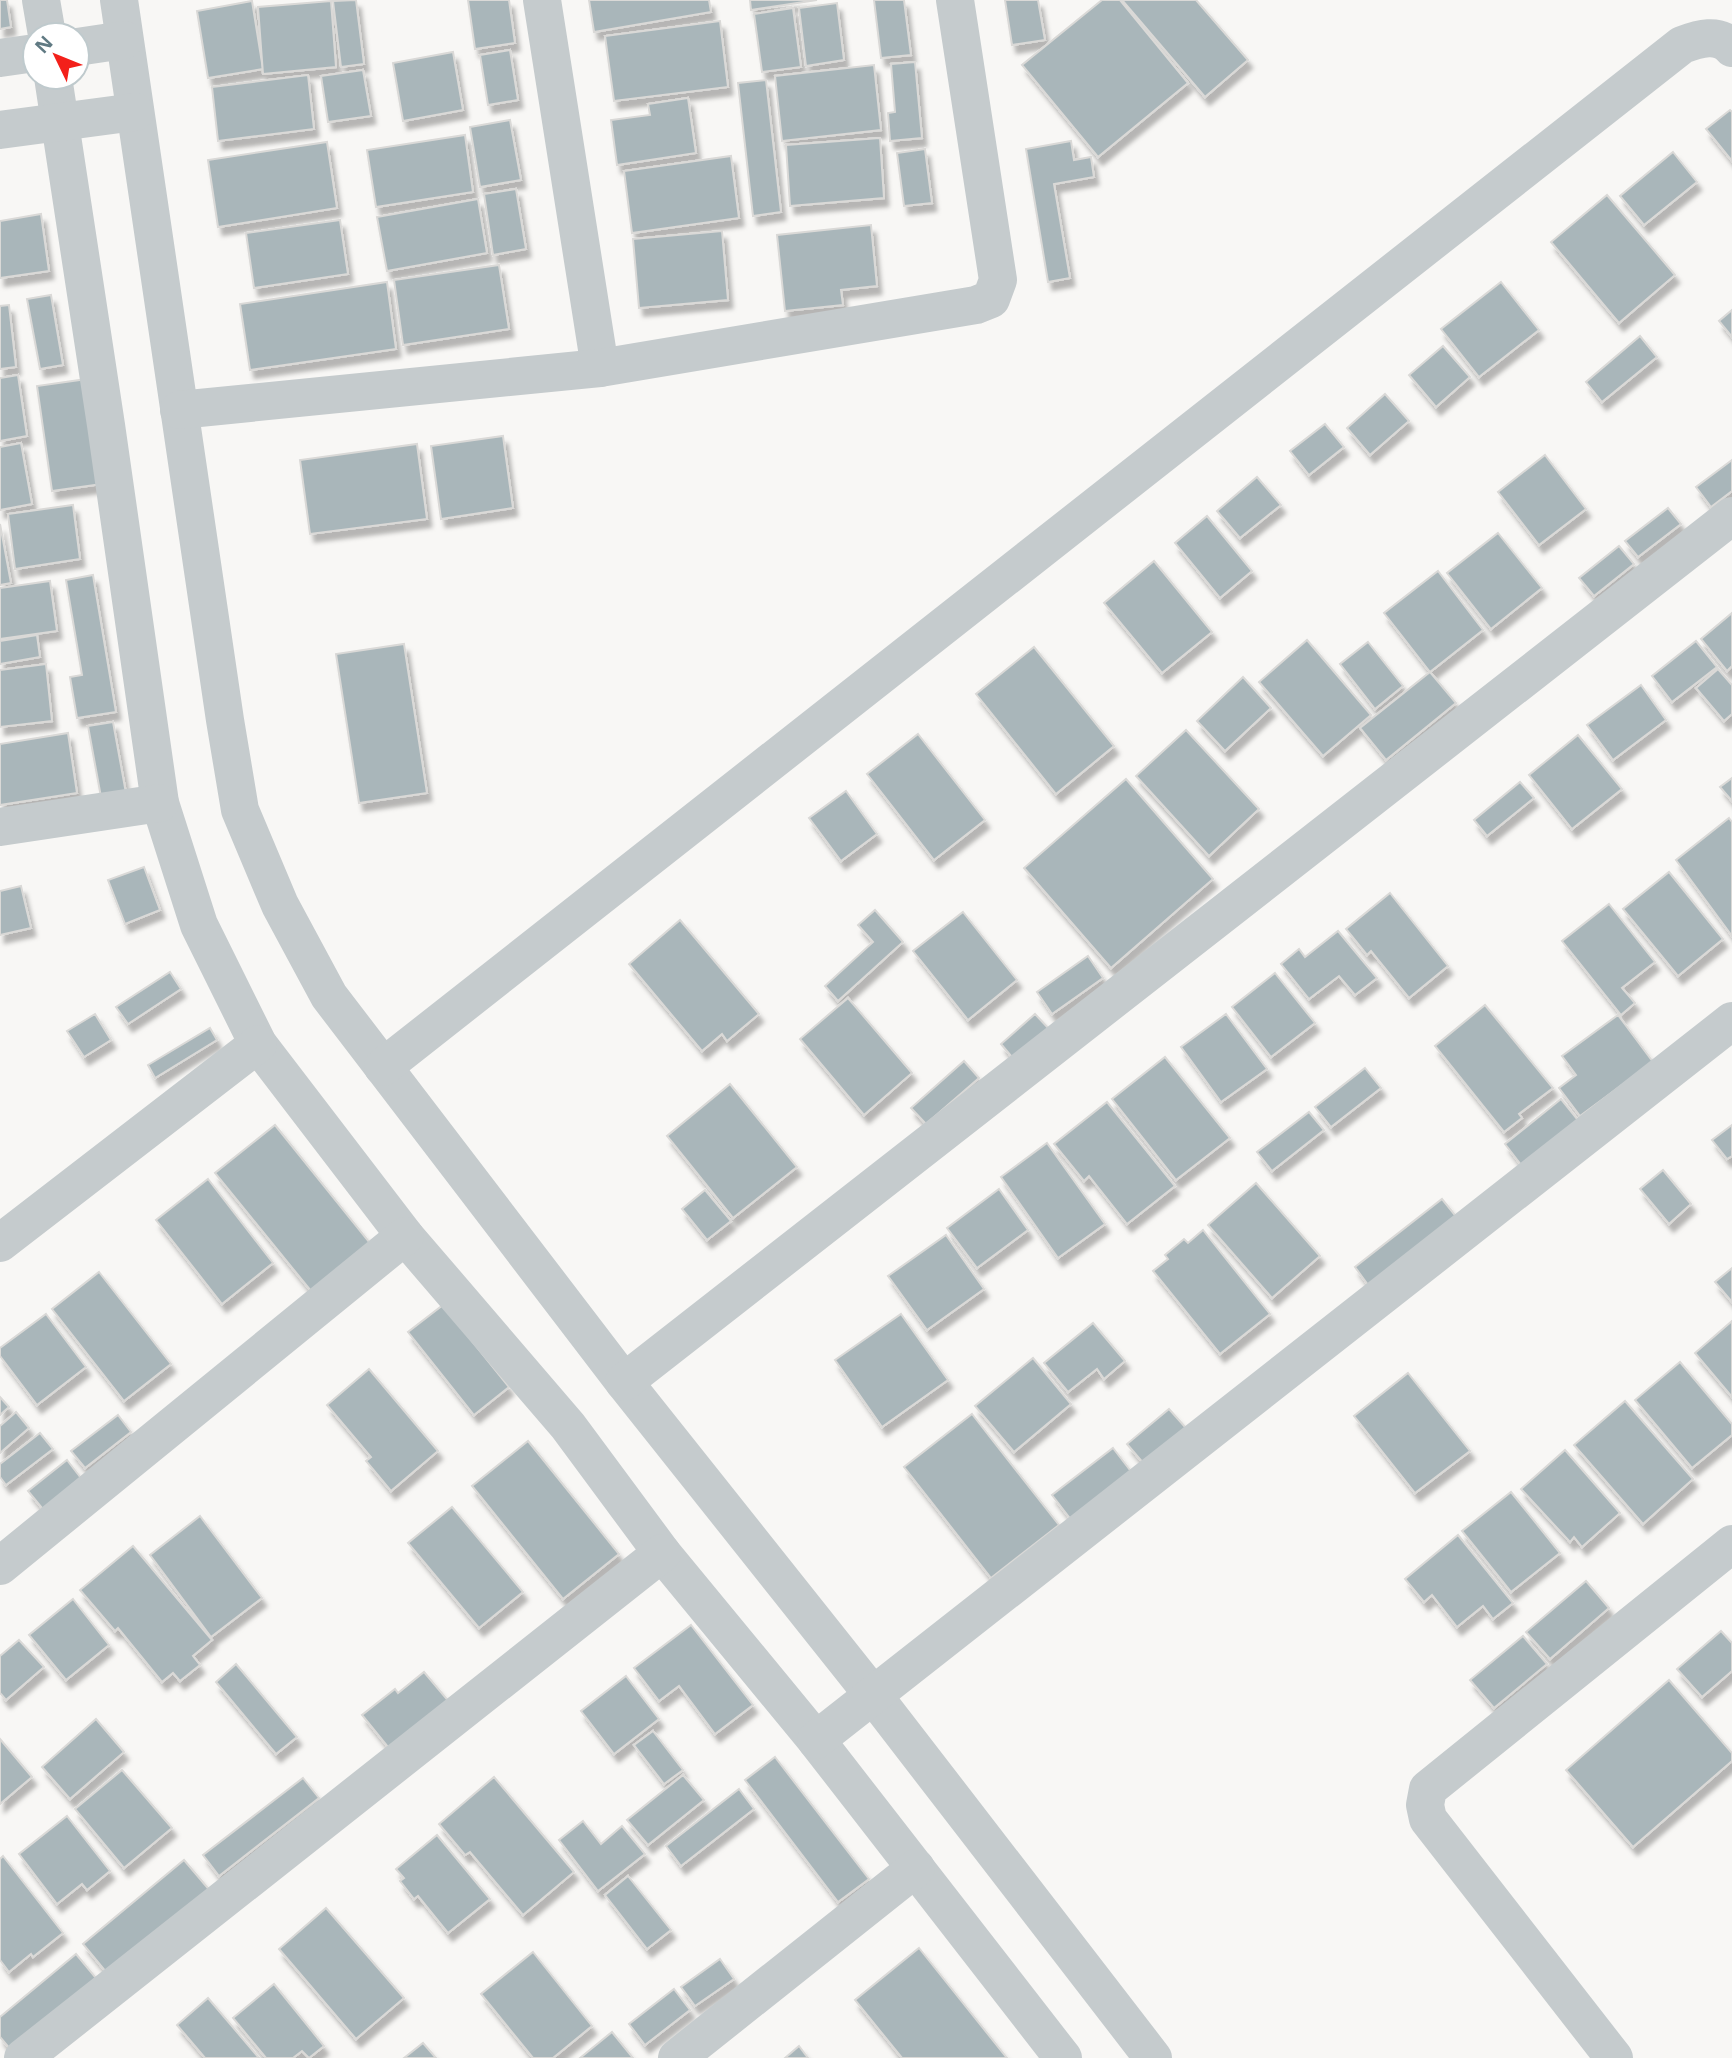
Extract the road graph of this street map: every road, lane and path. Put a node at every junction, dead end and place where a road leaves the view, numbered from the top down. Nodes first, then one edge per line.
1 (41, 0) edge
2 (118, 0) edge
3 (542, 0) edge
4 (955, 0) edge
5 (45, 21) edge
6 (124, 40) junction
7 (91, 45) edge
8 (1732, 48) edge
9 (21, 55) edge
10 (0, 58) edge
11 (55, 91) edge
12 (135, 112) junction
13 (60, 121) junction
14 (0, 130) edge
15 (600, 368) junction
16 (179, 410) junction
17 (1732, 516) edge
18 (160, 803) junction
19 (0, 827) edge
20 (1732, 1021) edge
21 (258, 1044) junction
22 (383, 1067) junction
23 (405, 1236) junction
24 (0, 1242) edge
25 (624, 1382) junction
26 (1732, 1544) edge
27 (662, 1553) junction
28 (0, 1566) edge
29 (873, 1695) junction
30 (816, 1740) junction
31 (916, 1868) junction
32 (23, 2058) edge
33 (677, 2058) edge
34 (1063, 2058) edge
35 (1153, 2058) edge
36 (1614, 2058) edge

1 - 5 street
2 - 6 street
3 - 15 street
4 - 15 street
6 - 7 street
6 - 12 street
8 - 22 street
9 - 10 street
11 - 13 street
12 - 13 street
12 - 16 street
13 - 14 street
13 - 18 street
15 - 16 street
16 - 22 street
17 - 25 street
18 - 19 street
18 - 21 street
20 - 29 street
21 - 23 street
21 - 24 street
22 - 25 street
23 - 27 street
23 - 28 street
25 - 29 street
26 - 36 street
27 - 30 street
27 - 32 street
29 - 30 street
29 - 35 street
30 - 31 street
31 - 33 street
31 - 34 street

